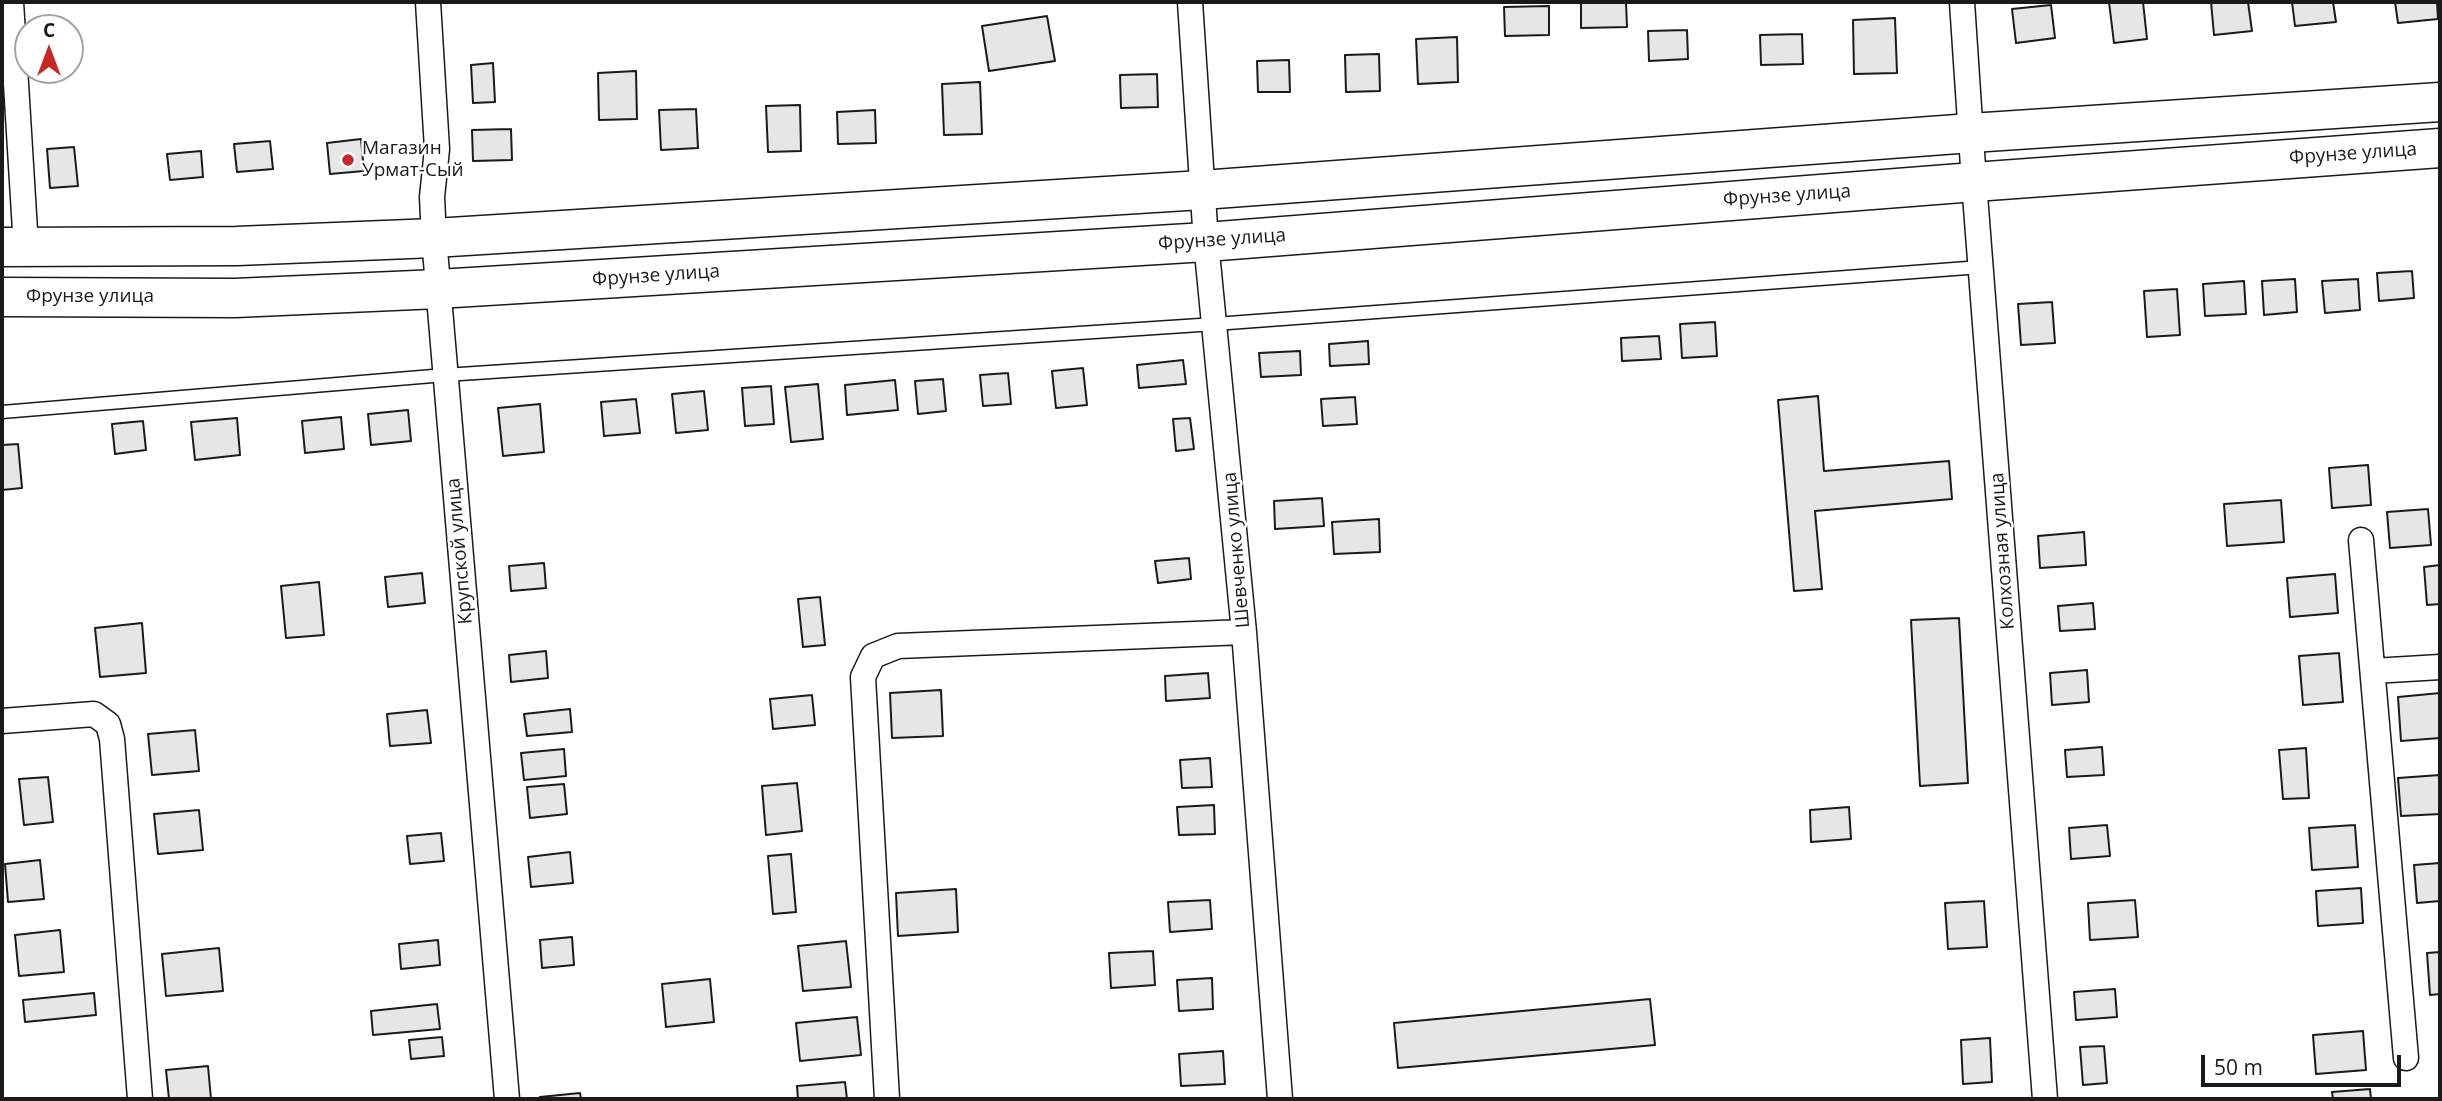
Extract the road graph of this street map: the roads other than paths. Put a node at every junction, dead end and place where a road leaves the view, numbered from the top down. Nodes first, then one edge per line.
1 (11, 2) edge
2 (428, 2) edge
3 (1190, 2) edge
4 (1962, 2) edge
5 (2440, 102) edge
6 (1971, 133) junction
7 (2440, 148) edge
8 (1974, 182) junction
9 (1202, 190) junction
10 (434, 238) junction
11 (1206, 242) junction
12 (14, 247) edge
13 (1981, 267) junction
14 (438, 289) junction
15 (2, 297) edge
16 (1215, 324) junction
17 (444, 375) junction
18 (2, 412) edge
19 (2361, 540) dead end
20 (1244, 632) junction
21 (2440, 667) edge
22 (2372, 671) junction
23 (2, 721) edge
24 (2406, 1058) dead end
25 (140, 1099) edge
26 (507, 1099) edge
27 (887, 1099) edge
28 (1280, 1099) edge
29 (2045, 1099) edge

1 - 12 street
2 - 10 street, Крупской улица
3 - 9 street, Шевченко улица
4 - 6 street, Колхозная улица
5 - 6 main road
6 - 8 street, Колхозная улица
6 - 9 main road
7 - 8 main road, Фрунзе улица
8 - 11 main road, Фрунзе улица
8 - 13 street, Колхозная улица
9 - 10 main road
9 - 11 street, Шевченко улица
10 - 12 main road
10 - 14 street, Крупской улица
11 - 14 main road, Фрунзе улица
11 - 16 street, Шевченко улица
13 - 16 lane
13 - 29 street, Колхозная улица
14 - 15 main road, Фрунзе улица
14 - 17 street, Крупской улица
16 - 17 lane
16 - 20 street, Шевченко улица
17 - 18 lane
17 - 26 street, Крупской улица
19 - 22 street
20 - 27 street
20 - 28 street, Шевченко улица
21 - 22 street
22 - 24 street
23 - 25 street

